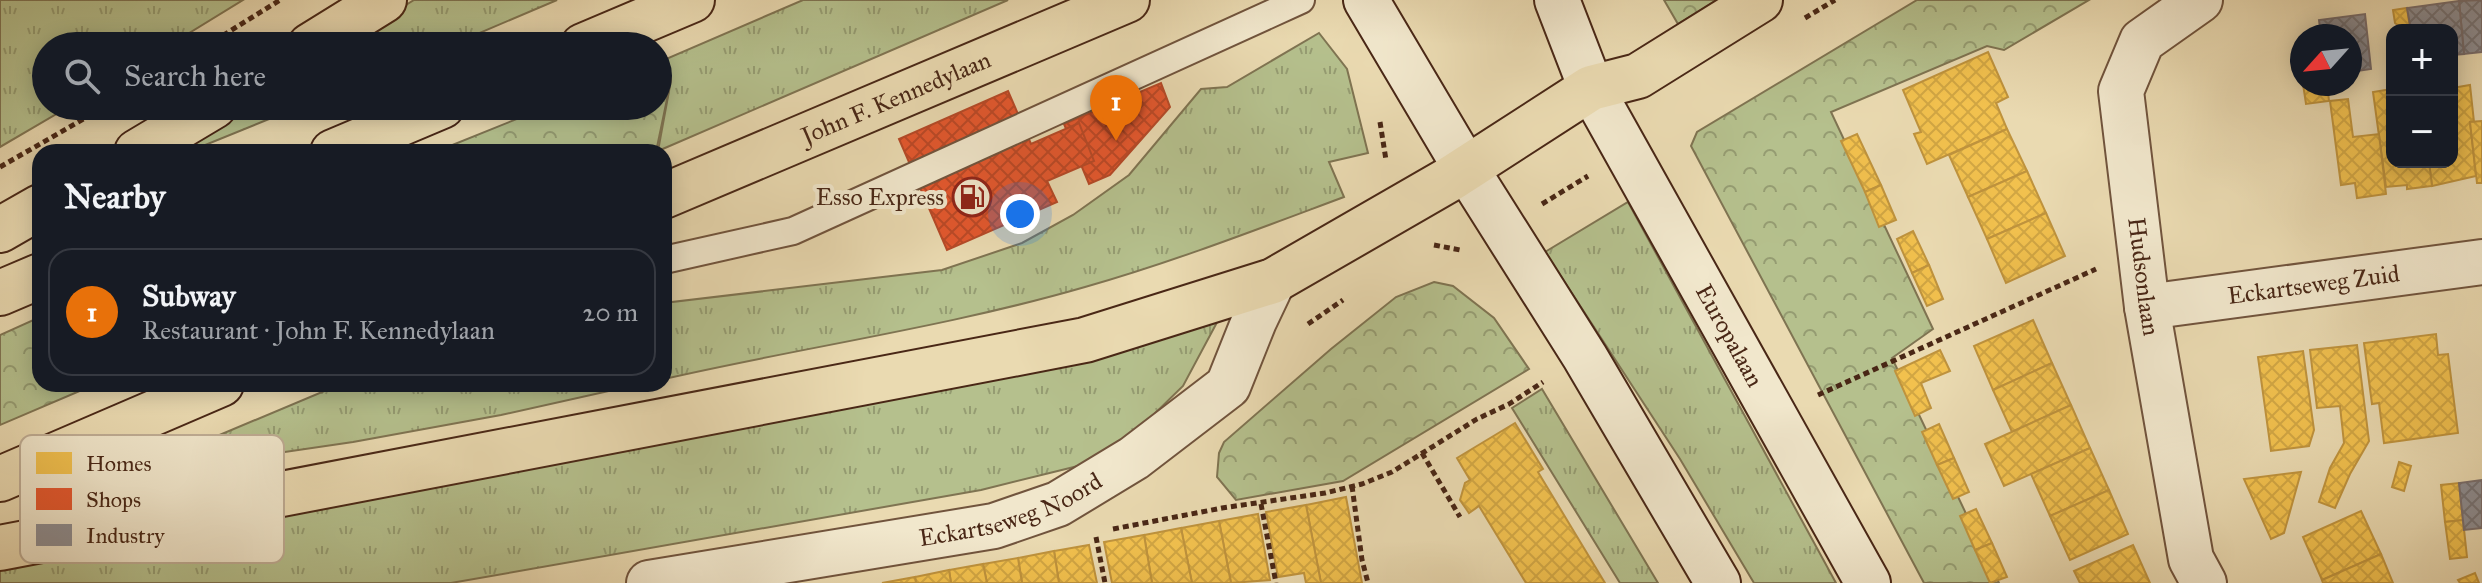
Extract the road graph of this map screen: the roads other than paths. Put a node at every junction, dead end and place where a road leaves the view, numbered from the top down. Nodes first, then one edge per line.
1 (384, 0) edge
2 (692, 0) edge
3 (1127, 0) edge
4 (1301, 0) edge
5 (1366, 0) edge
6 (1557, 0) edge
7 (1760, 0) edge
8 (2200, 0) edge
9 (333, 32) edge
10 (616, 32) edge
11 (1591, 88) junction
12 (191, 120) edge
13 (409, 120) edge
14 (150, 144) edge
15 (352, 144) edge
16 (1465, 167) junction
17 (672, 193) edge
18 (32, 212) edge
19 (0, 230) edge
20 (672, 258) edge
21 (2482, 262) edge
22 (32, 279) edge
23 (1273, 281) junction
24 (0, 293) edge
25 (2147, 307) junction
26 (202, 392) edge
27 (102, 435) edge
28 (20, 470) edge
29 (0, 479) edge
30 (284, 494) edge
31 (20, 544) edge
32 (0, 548) edge
33 (649, 583) edge
34 (1718, 583) edge
35 (1868, 583) edge
36 (2204, 583) edge

1 - 9 main road
2 - 10 main road
3 - 17 main road, John F. Kennedylaan
4 - 20 lane
5 - 16 street
6 - 11 street, Europalaan
7 - 11 main road
8 - 25 street, Hudsonlaan
11 - 16 main road
11 - 35 street, Europalaan
12 - 14 main road
13 - 15 main road
16 - 23 main road
16 - 34 street
18 - 19 main road
21 - 25 street, Eckartseweg Zuid
22 - 24 main road
23 - 30 main road
23 - 33 street, Eckartseweg Noord
25 - 36 street, Hudsonlaan
26 - 27 main road
28 - 29 main road
31 - 32 main road

